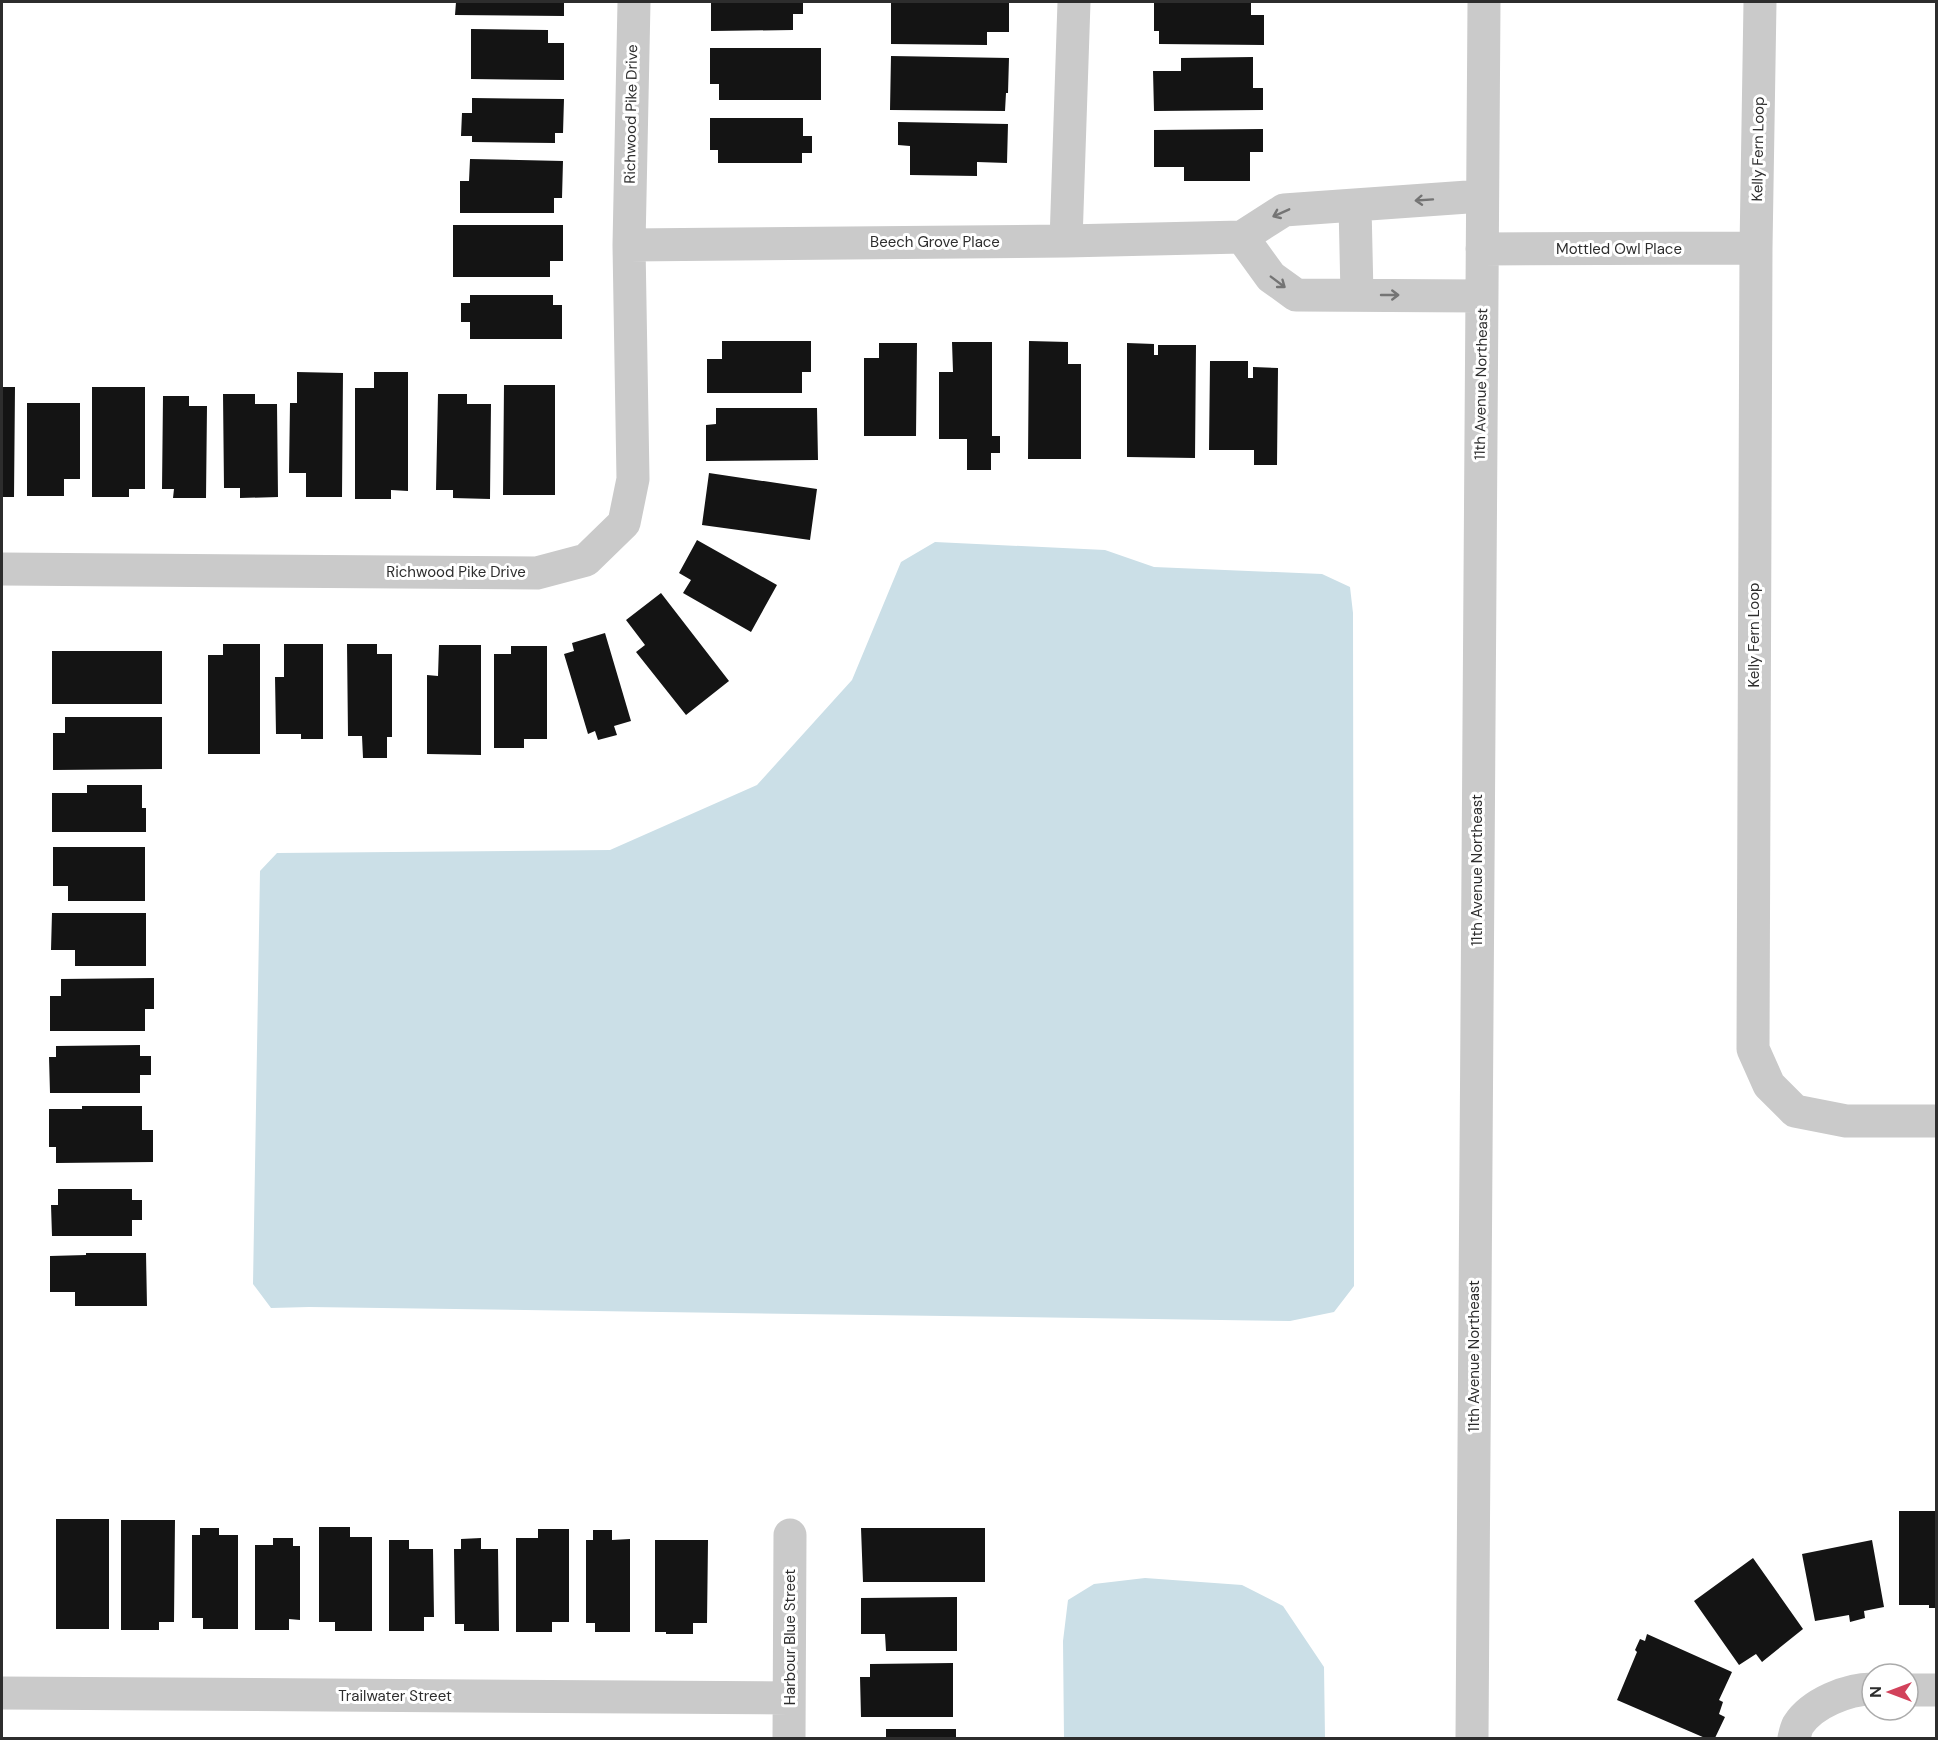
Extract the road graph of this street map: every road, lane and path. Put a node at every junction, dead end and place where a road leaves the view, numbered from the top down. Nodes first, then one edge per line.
1 (634, 2) edge
2 (1074, 2) edge
3 (1484, 2) edge
4 (1760, 2) edge
5 (1482, 196) junction
6 (1355, 205) junction
7 (1242, 237) junction
8 (1066, 241) junction
9 (628, 245) junction
10 (1756, 248) junction
11 (1482, 249) junction
12 (1357, 295) junction
13 (1482, 296) junction
14 (2, 570) edge
15 (1936, 1121) edge
16 (790, 1535) dead end
17 (1860, 1689) edge
18 (1920, 1690) edge
19 (1936, 1690) edge
20 (2, 1694) edge
21 (789, 1698) junction
22 (789, 1738) edge
23 (1472, 1738) edge
24 (1794, 1738) edge

1 - 9 street, Richwood Pike Drive
2 - 8 street
3 - 5 street, 11th Avenue Northeast
4 - 10 street, Kelly Fern Loop
5 -> 6 street
5 - 11 street, 11th Avenue Northeast
6 -> 7 street
6 - 12 street
7 - 8 street, Beech Grove Place
7 -> 12 street
8 - 9 street, Beech Grove Place
9 - 14 street, Richwood Pike Drive
10 - 11 street, Mottled Owl Place
10 - 15 street, Kelly Fern Loop
11 - 13 street, 11th Avenue Northeast
12 -> 13 street
13 - 23 street, 11th Avenue Northeast
16 - 21 street, Harbour Blue Street
17 - 24 street
18 - 19 street
20 - 21 street, Trailwater Street
21 - 22 street, Harbour Blue Street

